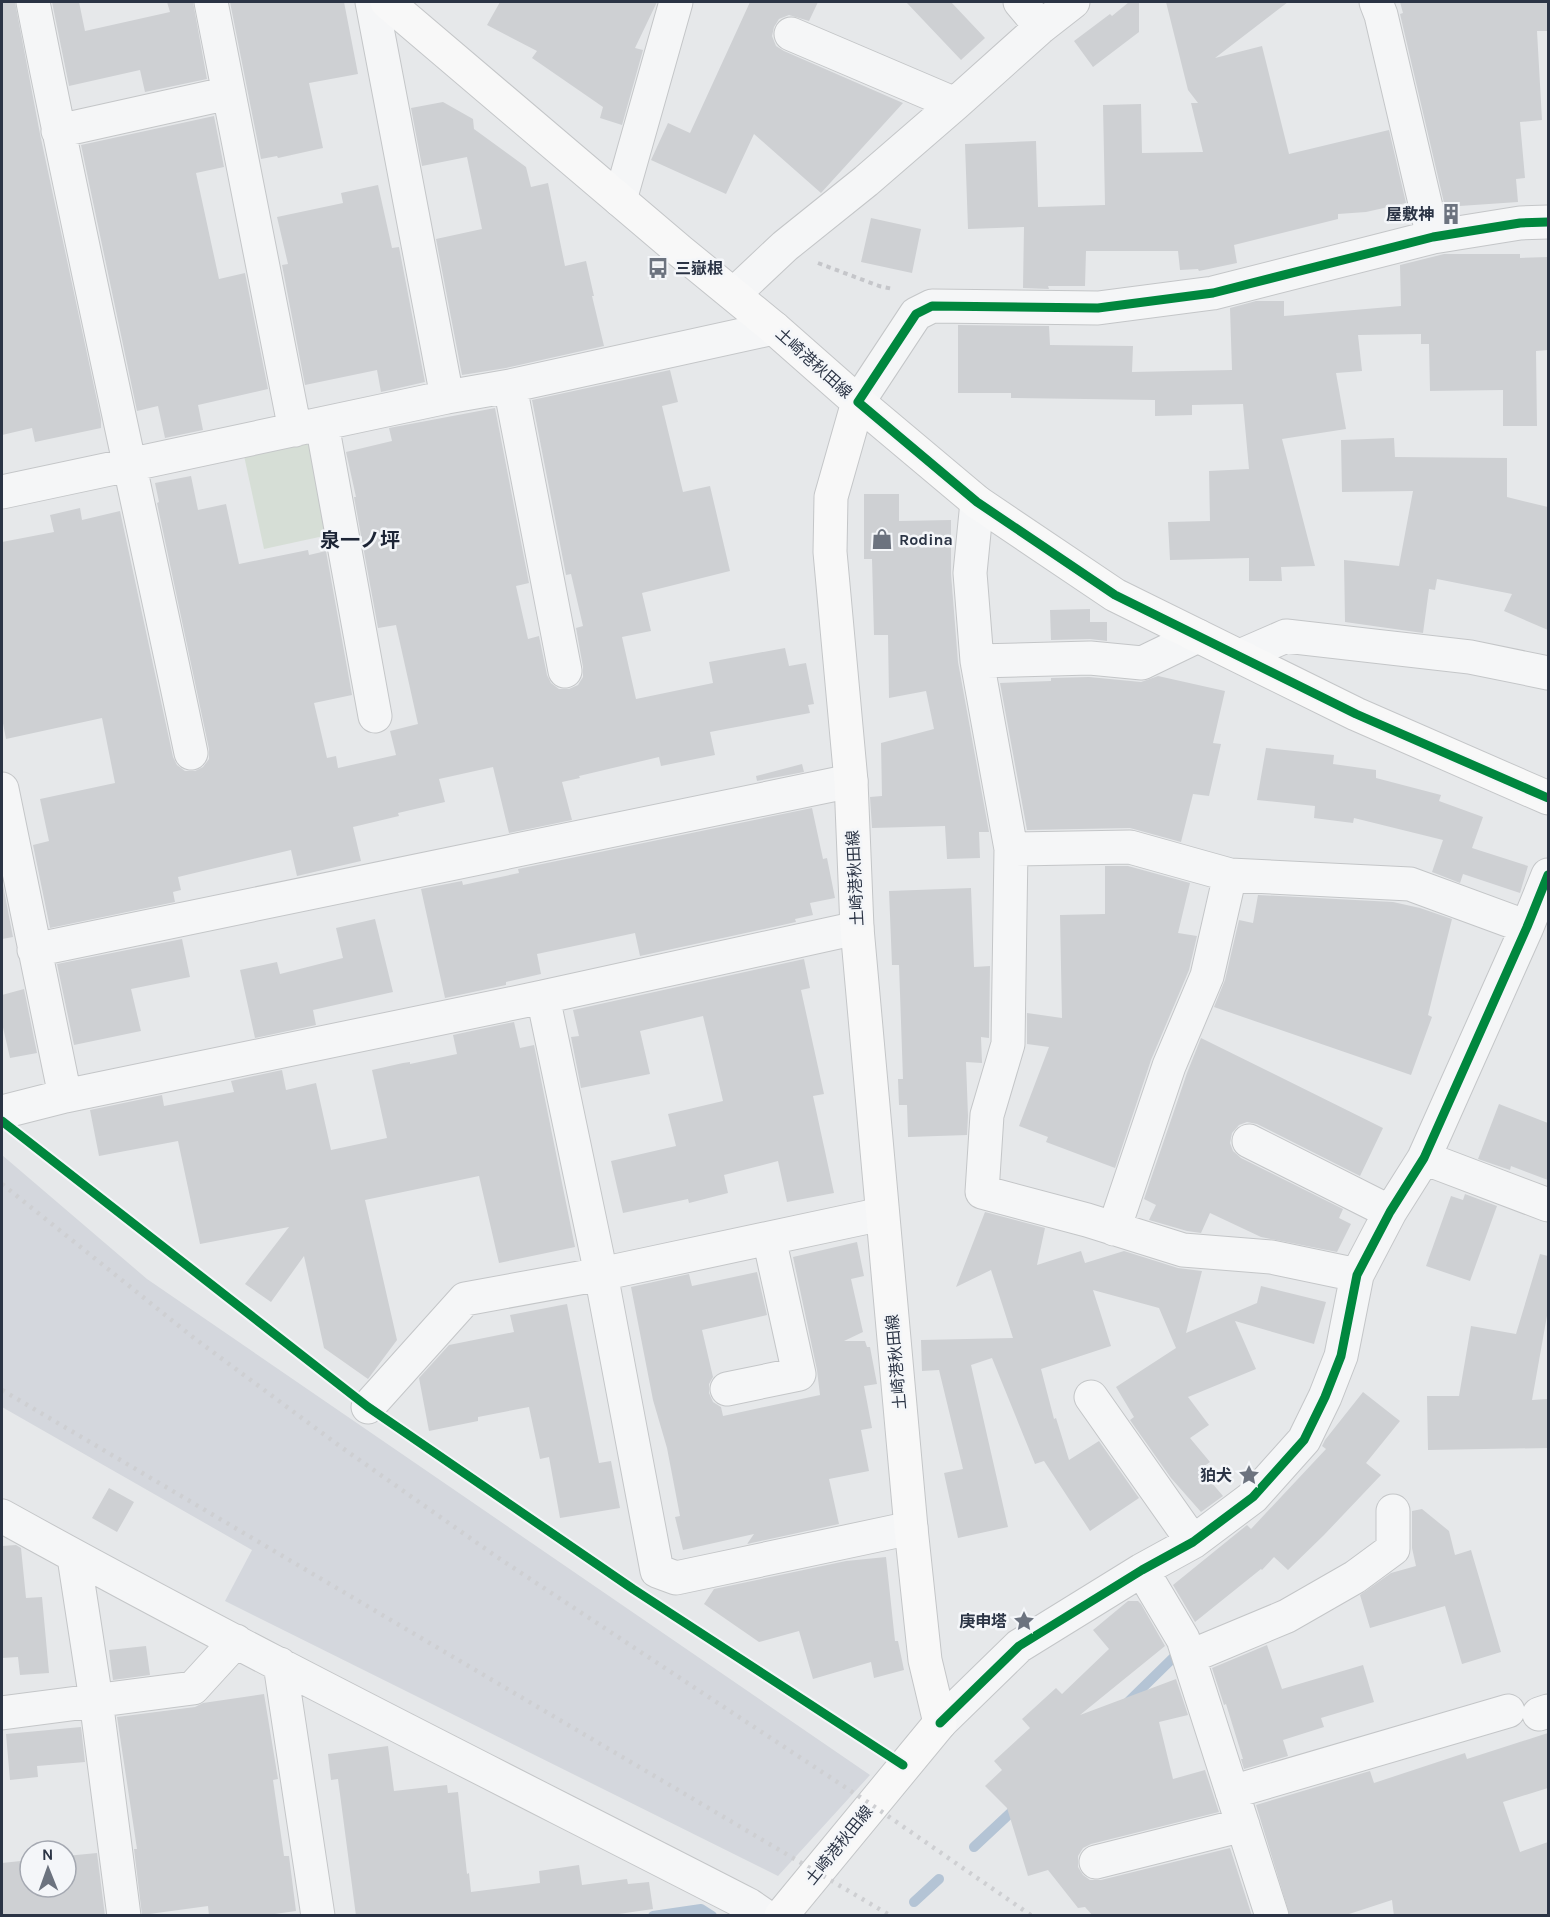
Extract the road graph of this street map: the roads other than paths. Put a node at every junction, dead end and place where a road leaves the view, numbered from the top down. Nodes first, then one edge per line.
1 (33, 2) edge
2 (211, 2) edge
3 (372, 2) edge
4 (387, 2) edge
5 (676, 2) edge
6 (1020, 2) edge
7 (1073, 2) edge
8 (1376, 2) edge
9 (1041, 27) junction
10 (791, 34) dead end
11 (229, 93) junction
12 (955, 104) junction
13 (58, 131) junction
14 (621, 200) junction
15 (1548, 222) edge
16 (1433, 237) junction
17 (734, 294) junction
18 (774, 328) junction
19 (510, 386) junction
20 (447, 397) junction
21 (858, 402) junction
22 (308, 427) junction
23 (131, 464) junction
24 (2, 492) edge
25 (977, 502) junction
26 (1198, 636) junction
27 (1240, 656) junction
28 (977, 661) junction
29 (565, 672) dead end
30 (1548, 673) edge
31 (375, 716) dead end
32 (191, 753) dead end
33 (851, 782) junction
34 (2, 789) edge
35 (1548, 798) edge
36 (1011, 849) junction
37 (1548, 874) edge
38 (1230, 875) junction
39 (1527, 927) junction
40 (857, 928) junction
41 (34, 950) junction
42 (543, 997) junction
43 (64, 1096) junction
44 (11, 1124) edge
45 (1249, 1141) dead end
46 (1424, 1158) junction
47 (1548, 1205) edge
48 (1390, 1212) junction
49 (882, 1214) junction
50 (1114, 1229) junction
51 (769, 1238) junction
52 (601, 1274) junction
53 (1357, 1275) junction
54 (727, 1389) dead end
55 (1090, 1397) dead end
56 (368, 1407) road end
57 (1393, 1511) dead end
58 (2, 1516) edge
59 (911, 1528) junction
60 (1193, 1542) junction
61 (74, 1557) junction
62 (1142, 1570) junction
63 (236, 1641) junction
64 (1189, 1657) junction
65 (280, 1664) junction
66 (96, 1700) junction
67 (1532, 1712) edge
68 (2, 1713) edge
69 (940, 1723) junction
70 (1232, 1792) junction
71 (1243, 1825) junction
72 (1096, 1862) dead end
73 (124, 1916) edge
74 (318, 1916) edge
75 (765, 1916) edge
76 (781, 1916) edge
77 (1272, 1916) edge

1 - 13 street
2 - 11 street
3 - 20 street
4 - 14 main road, 土崎港秋田線
5 - 14 street
6 - 9 street
7 - 9 street
8 - 16 street
9 - 12 street
10 - 12 street
11 - 13 street
11 - 22 street
12 - 17 street
13 - 23 street
14 - 17 main road, 土崎港秋田線
15 - 16 street
16 - 21 street
17 - 18 main road, 土崎港秋田線
18 - 19 street
18 - 21 main road, 土崎港秋田線
19 - 20 street
19 - 29 street
20 - 22 street
21 - 25 main road
21 - 33 main road, 土崎港秋田線
22 - 23 street
22 - 31 street
23 - 24 street
23 - 32 street
25 - 26 main road
25 - 28 street
26 - 27 main road
26 - 28 street
27 - 30 street
27 - 35 main road
28 - 36 street
33 - 40 main road, 土崎港秋田線
33 - 41 street
34 - 41 street
36 - 38 street
36 - 50 street
37 - 39 street
38 - 39 street
38 - 50 street
39 - 46 street
40 - 42 street
40 - 49 main road, 土崎港秋田線
41 - 43 street
42 - 43 street
42 - 52 street
43 - 44 street
45 - 48 street
46 - 47 street
46 - 48 street
48 - 53 street
49 - 51 street
49 - 59 main road, 土崎港秋田線
50 - 53 street
51 - 52 street
51 - 54 street
52 - 56 street
52 - 59 street
53 - 60 street
55 - 60 street
57 - 64 street
58 - 61 street
59 - 69 main road, 土崎港秋田線
60 - 62 street
61 - 63 street
61 - 66 street
62 - 64 street
62 - 69 street
63 - 65 street
63 - 66 street
64 - 70 street
65 - 74 street
65 - 75 street
66 - 68 street
66 - 73 street
67 - 70 street
69 - 76 main road, 土崎港秋田線
70 - 71 street
71 - 72 street
71 - 77 street

